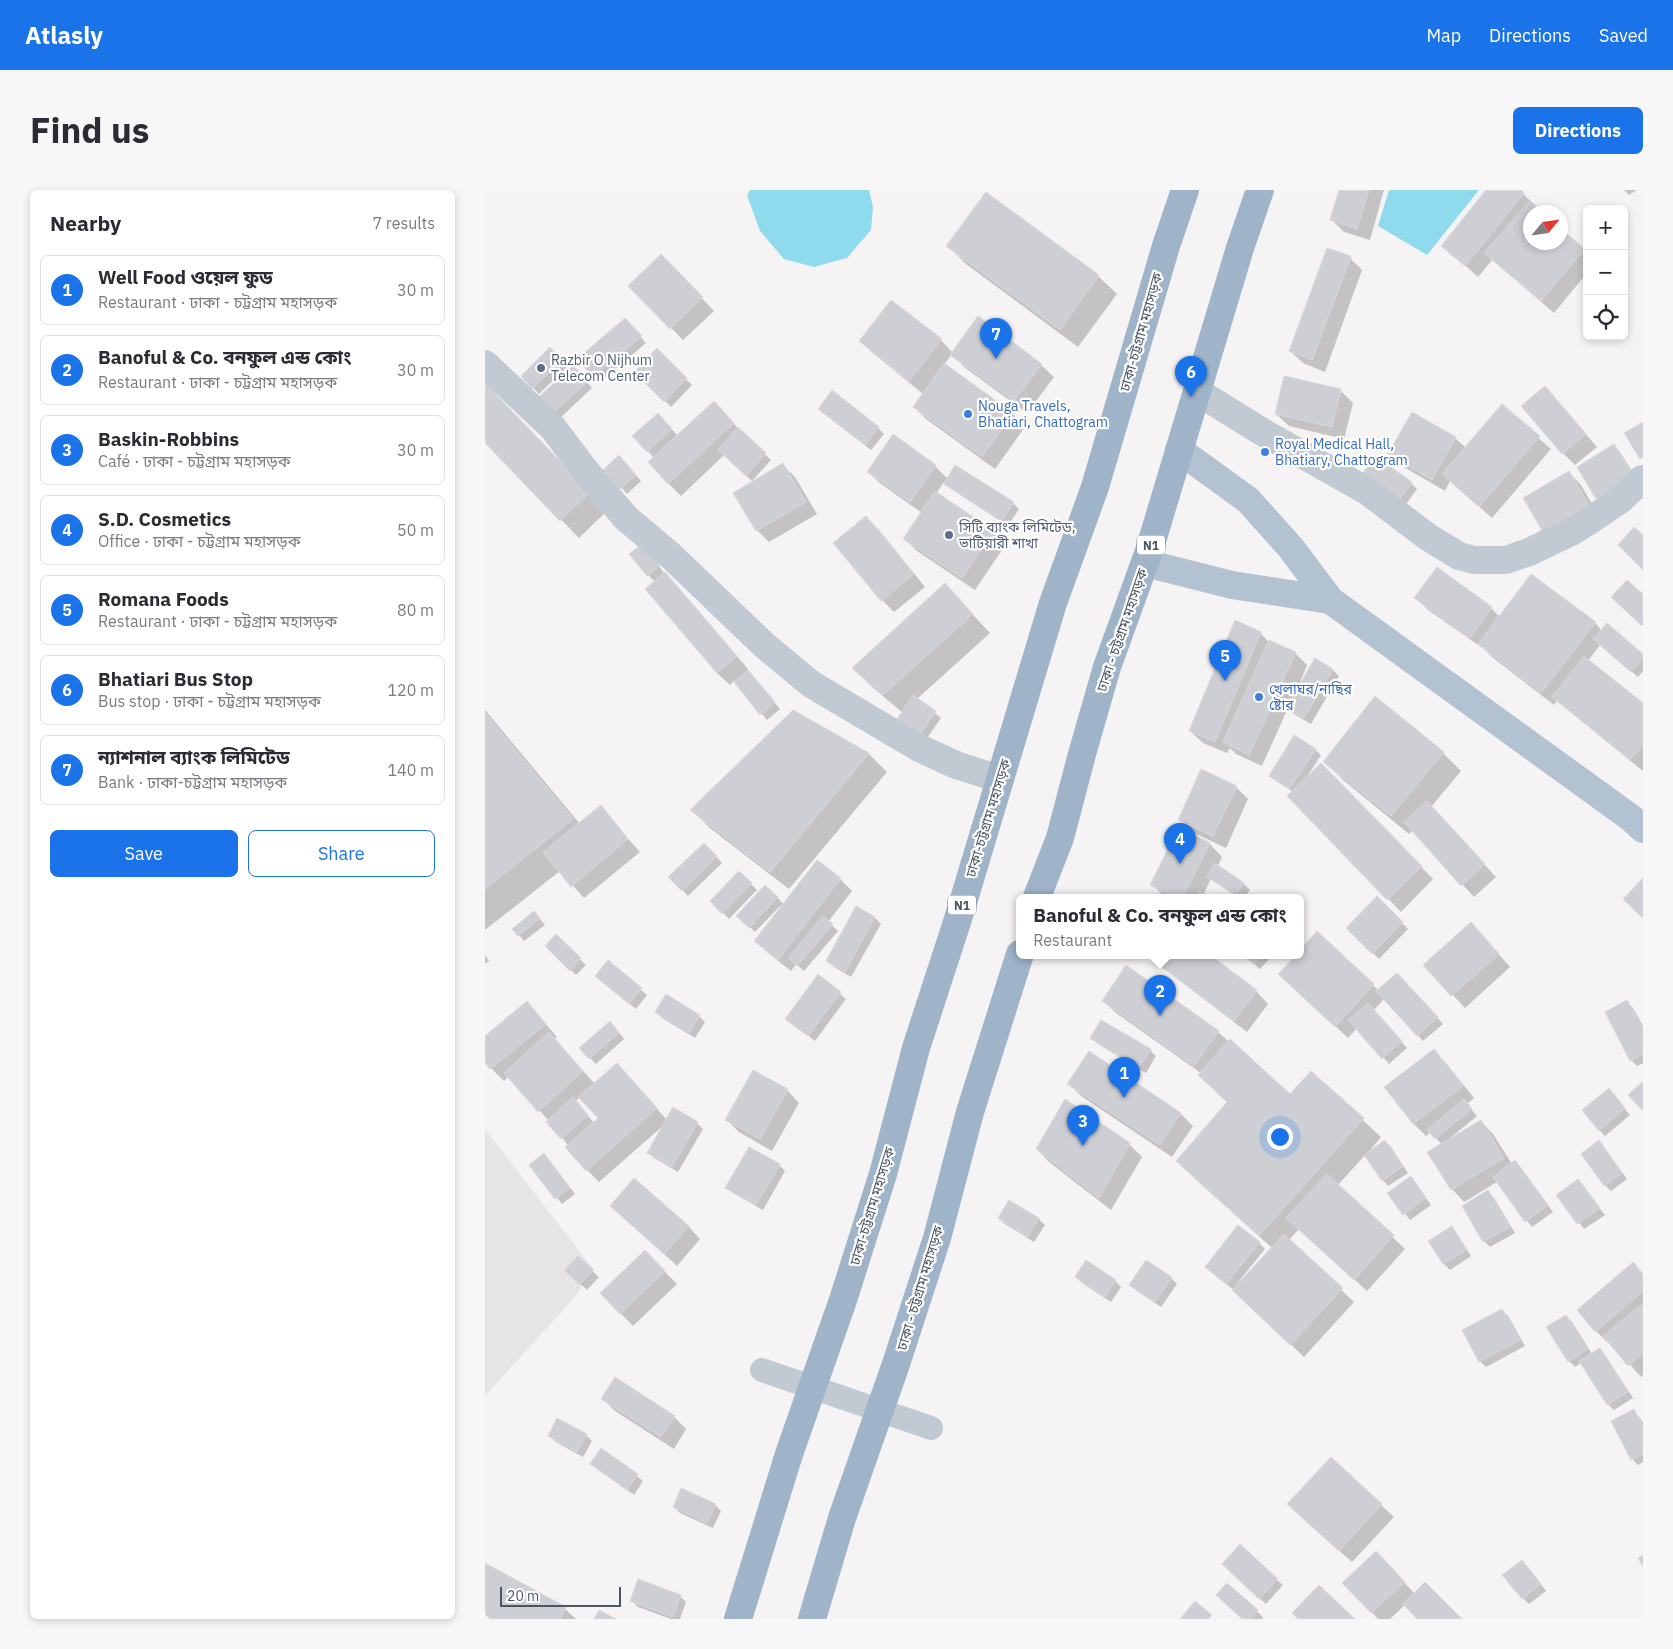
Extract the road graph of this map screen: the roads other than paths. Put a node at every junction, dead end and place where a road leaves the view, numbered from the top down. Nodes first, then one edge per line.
1 (1185, 190) edge
2 (1260, 190) edge
3 (485, 364) edge
4 (1198, 392) junction
5 (1179, 450) junction
6 (1642, 478) edge
7 (1643, 509) edge
8 (1145, 563) junction
9 (1330, 600) junction
10 (1000, 775) junction
11 (1643, 829) edge
12 (1038, 894) edge
13 (1018, 959) edge
14 (762, 1370) dead end
15 (931, 1428) dead end
16 (738, 1619) edge
17 (811, 1619) edge

1 - 10 highway, ঢাকা-চট্টগ্রাম মহাসড়ক / N1
2 - 4 highway, ঢাকা - চট্টগ্রাম মহাসড়ক / N1
3 - 10 street
4 - 5 highway, ঢাকা - চট্টগ্রাম মহাসড়ক / N1
4 - 6 street
5 - 8 highway, ঢাকা - চট্টগ্রাম মহাসড়ক / N1
5 - 9 main road
6 - 7 street
8 - 9 main road
8 - 12 highway, ঢাকা - চট্টগ্রাম মহাসড়ক / N1
9 - 11 main road
10 - 16 highway, ঢাকা-চট্টগ্রাম মহাসড়ক / N1
13 - 17 highway, ঢাকা - চট্টগ্রাম মহাসড়ক
14 - 15 street

